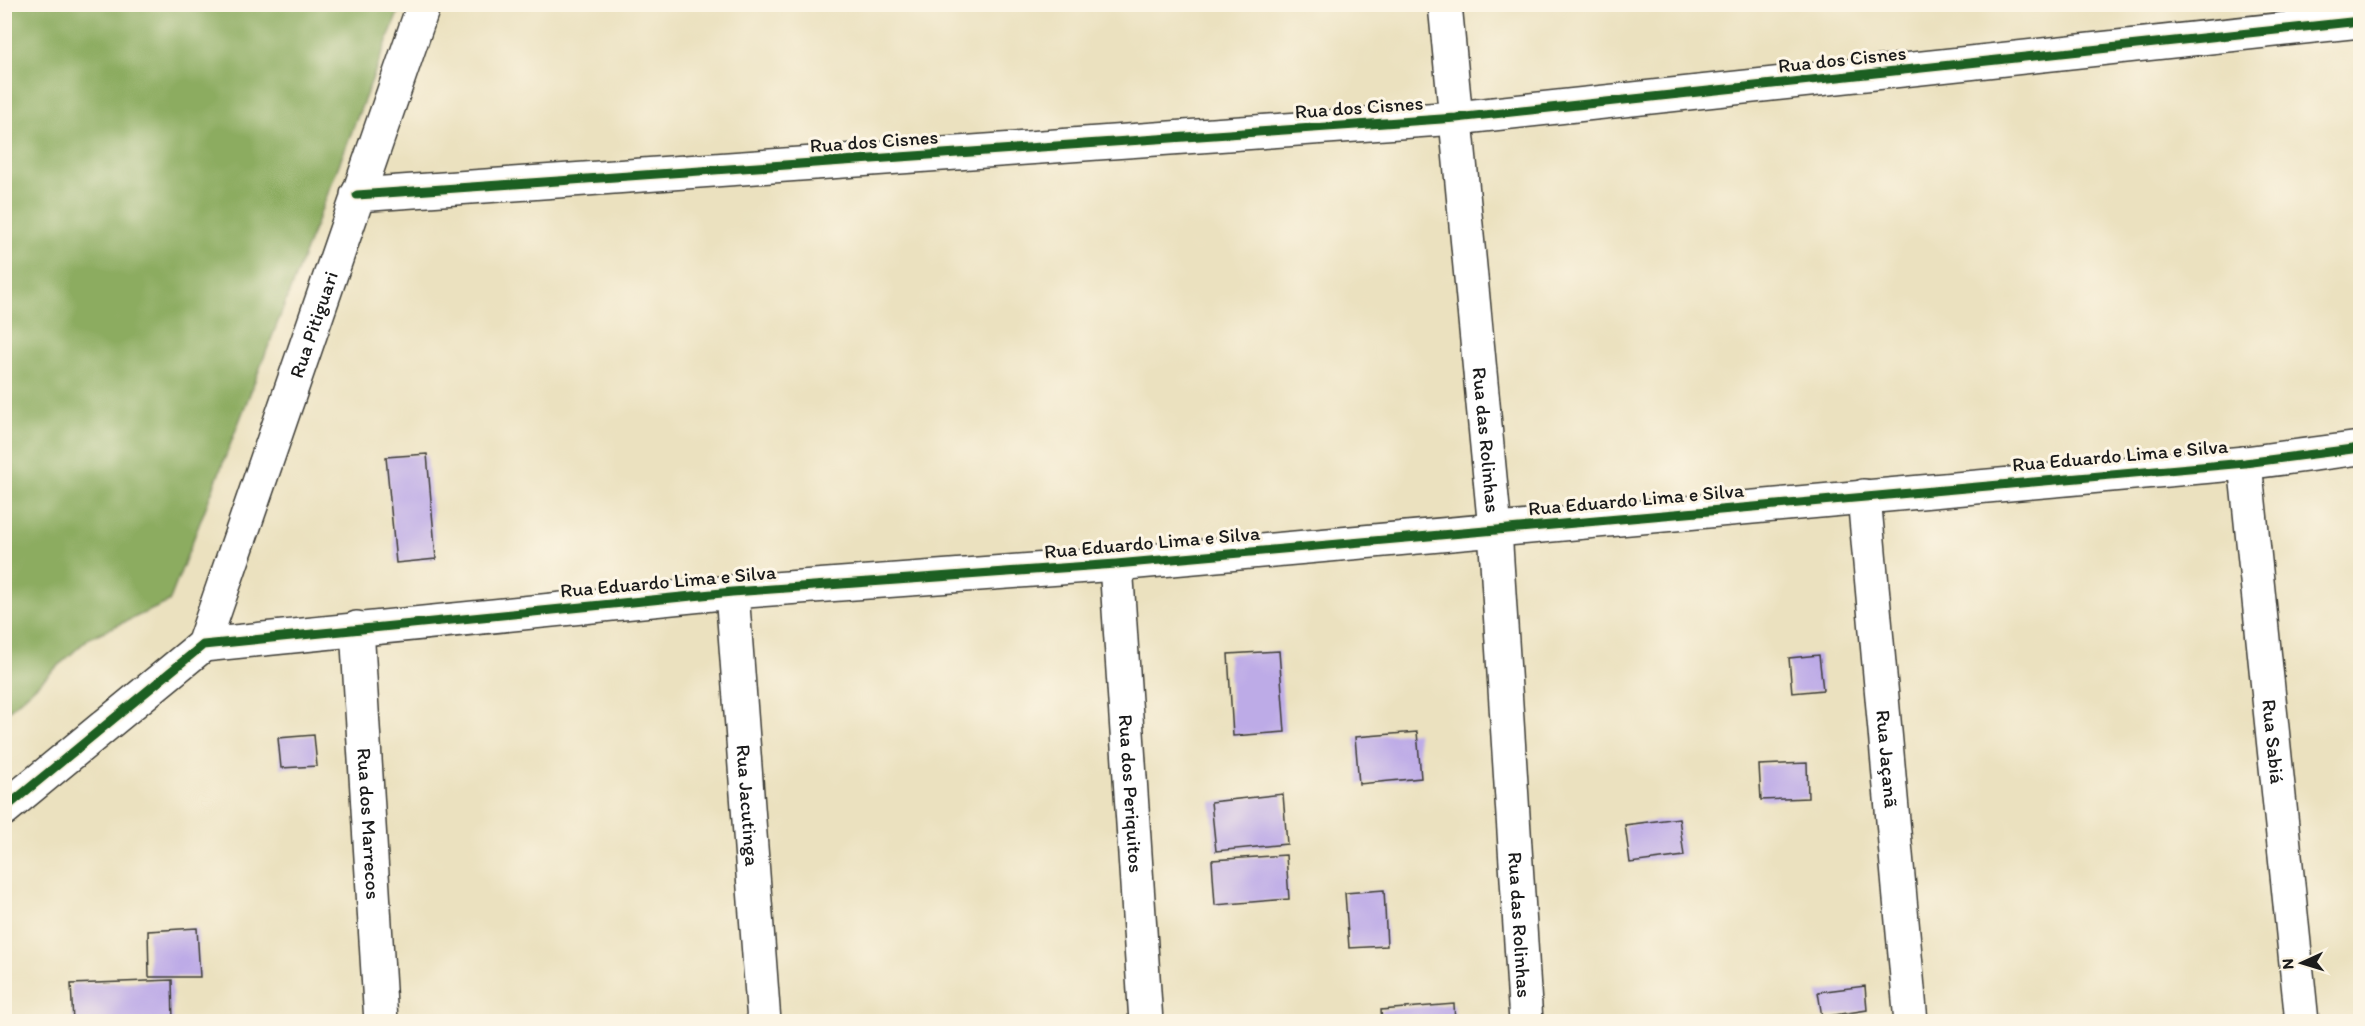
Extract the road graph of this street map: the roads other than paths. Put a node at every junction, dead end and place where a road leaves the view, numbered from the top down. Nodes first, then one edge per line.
1 (424, 4) edge
2 (1445, 4) edge
3 (2361, 21) edge
4 (1456, 118) junction
5 (357, 195) junction
6 (2361, 448) edge
7 (2246, 463) junction
8 (1864, 496) junction
9 (1495, 530) junction
10 (1116, 564) junction
11 (732, 592) junction
12 (357, 628) junction
13 (203, 645) junction
14 (4, 809) edge
15 (381, 1022) edge
16 (764, 1022) edge
17 (1146, 1022) edge
18 (1526, 1022) edge
19 (1911, 1022) edge
20 (2302, 1022) edge

1 - 5 street, Rua Pitiguari
2 - 4 street, Rua das Rolinhas
3 - 4 street, Rua dos Cisnes
4 - 5 street, Rua dos Cisnes
4 - 9 street, Rua das Rolinhas
5 - 13 street, Rua Pitiguari
6 - 7 street, Rua Eduardo Lima e Silva
7 - 8 street, Rua Eduardo Lima e Silva
7 - 20 street, Rua Sabiá
8 - 9 street, Rua Eduardo Lima e Silva
8 - 19 street, Rua Jaçanã
9 - 10 street, Rua Eduardo Lima e Silva
9 - 18 street, Rua das Rolinhas
10 - 11 street, Rua Eduardo Lima e Silva
10 - 17 street, Rua dos Periquitos
11 - 12 street, Rua Eduardo Lima e Silva
11 - 16 street, Rua Jacutinga
12 - 13 street, Rua Eduardo Lima e Silva
12 - 15 street, Rua dos Marrecos
13 - 14 street

